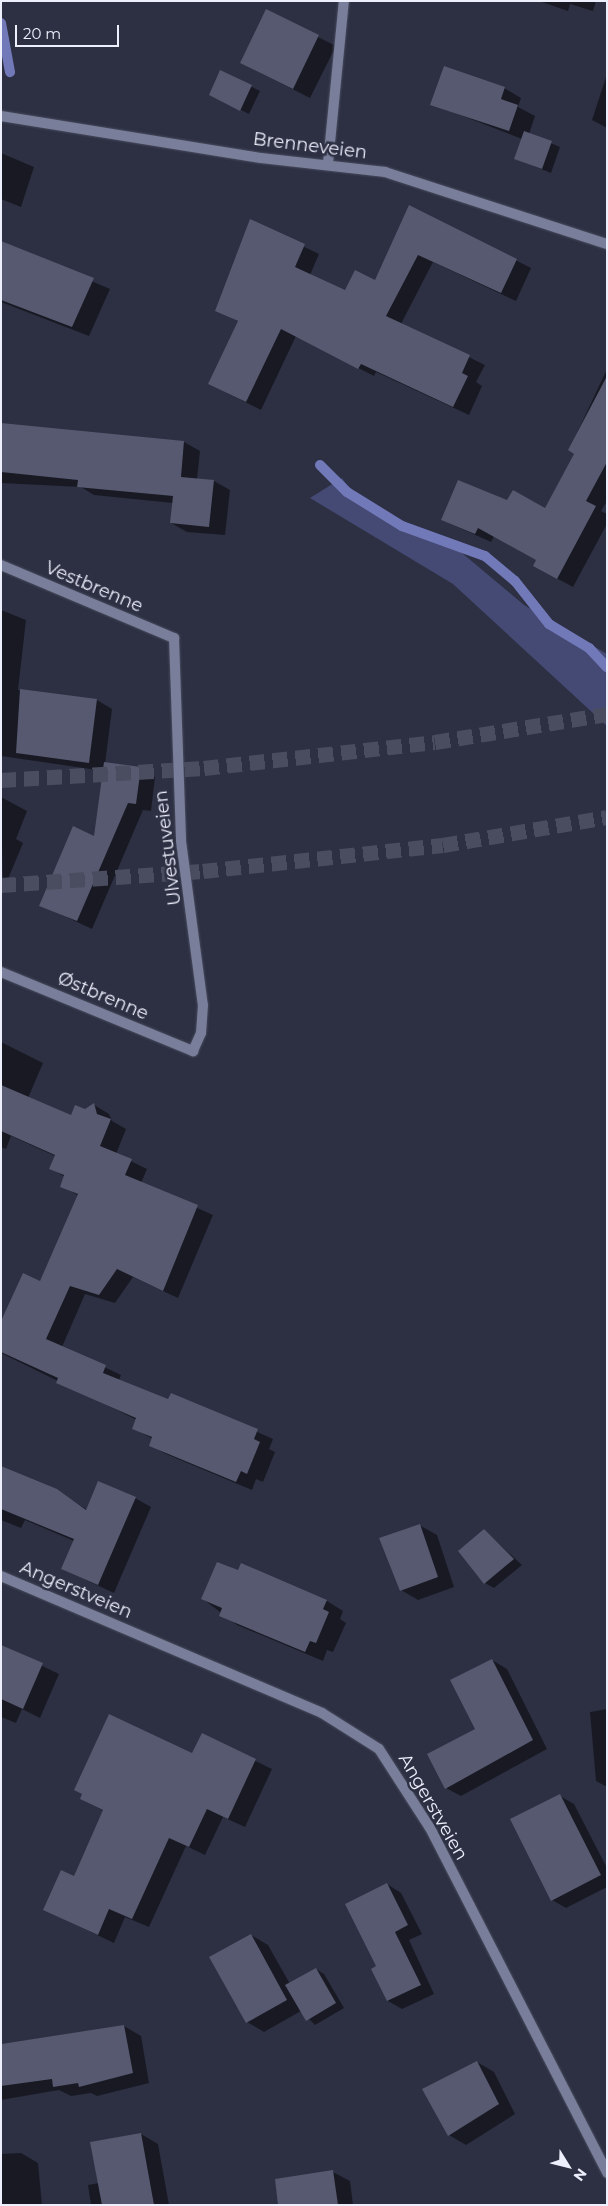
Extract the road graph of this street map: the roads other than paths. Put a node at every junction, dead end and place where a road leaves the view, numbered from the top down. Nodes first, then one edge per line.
1 (344, 1) edge
2 (1, 116) edge
3 (328, 163) junction
4 (607, 244) edge
5 (1, 565) edge
6 (174, 638) joint
7 (1, 972) edge
8 (193, 1051) joint
9 (1, 1576) edge
10 (607, 2173) edge

1 - 3 street
2 - 3 street, Brenneveien
3 - 4 street, Brenneveien
5 - 6 street, Vestbrenne
6 - 8 street, Ulvestuveien
7 - 8 street, Østbrenne
9 - 10 street, Angerstveien

